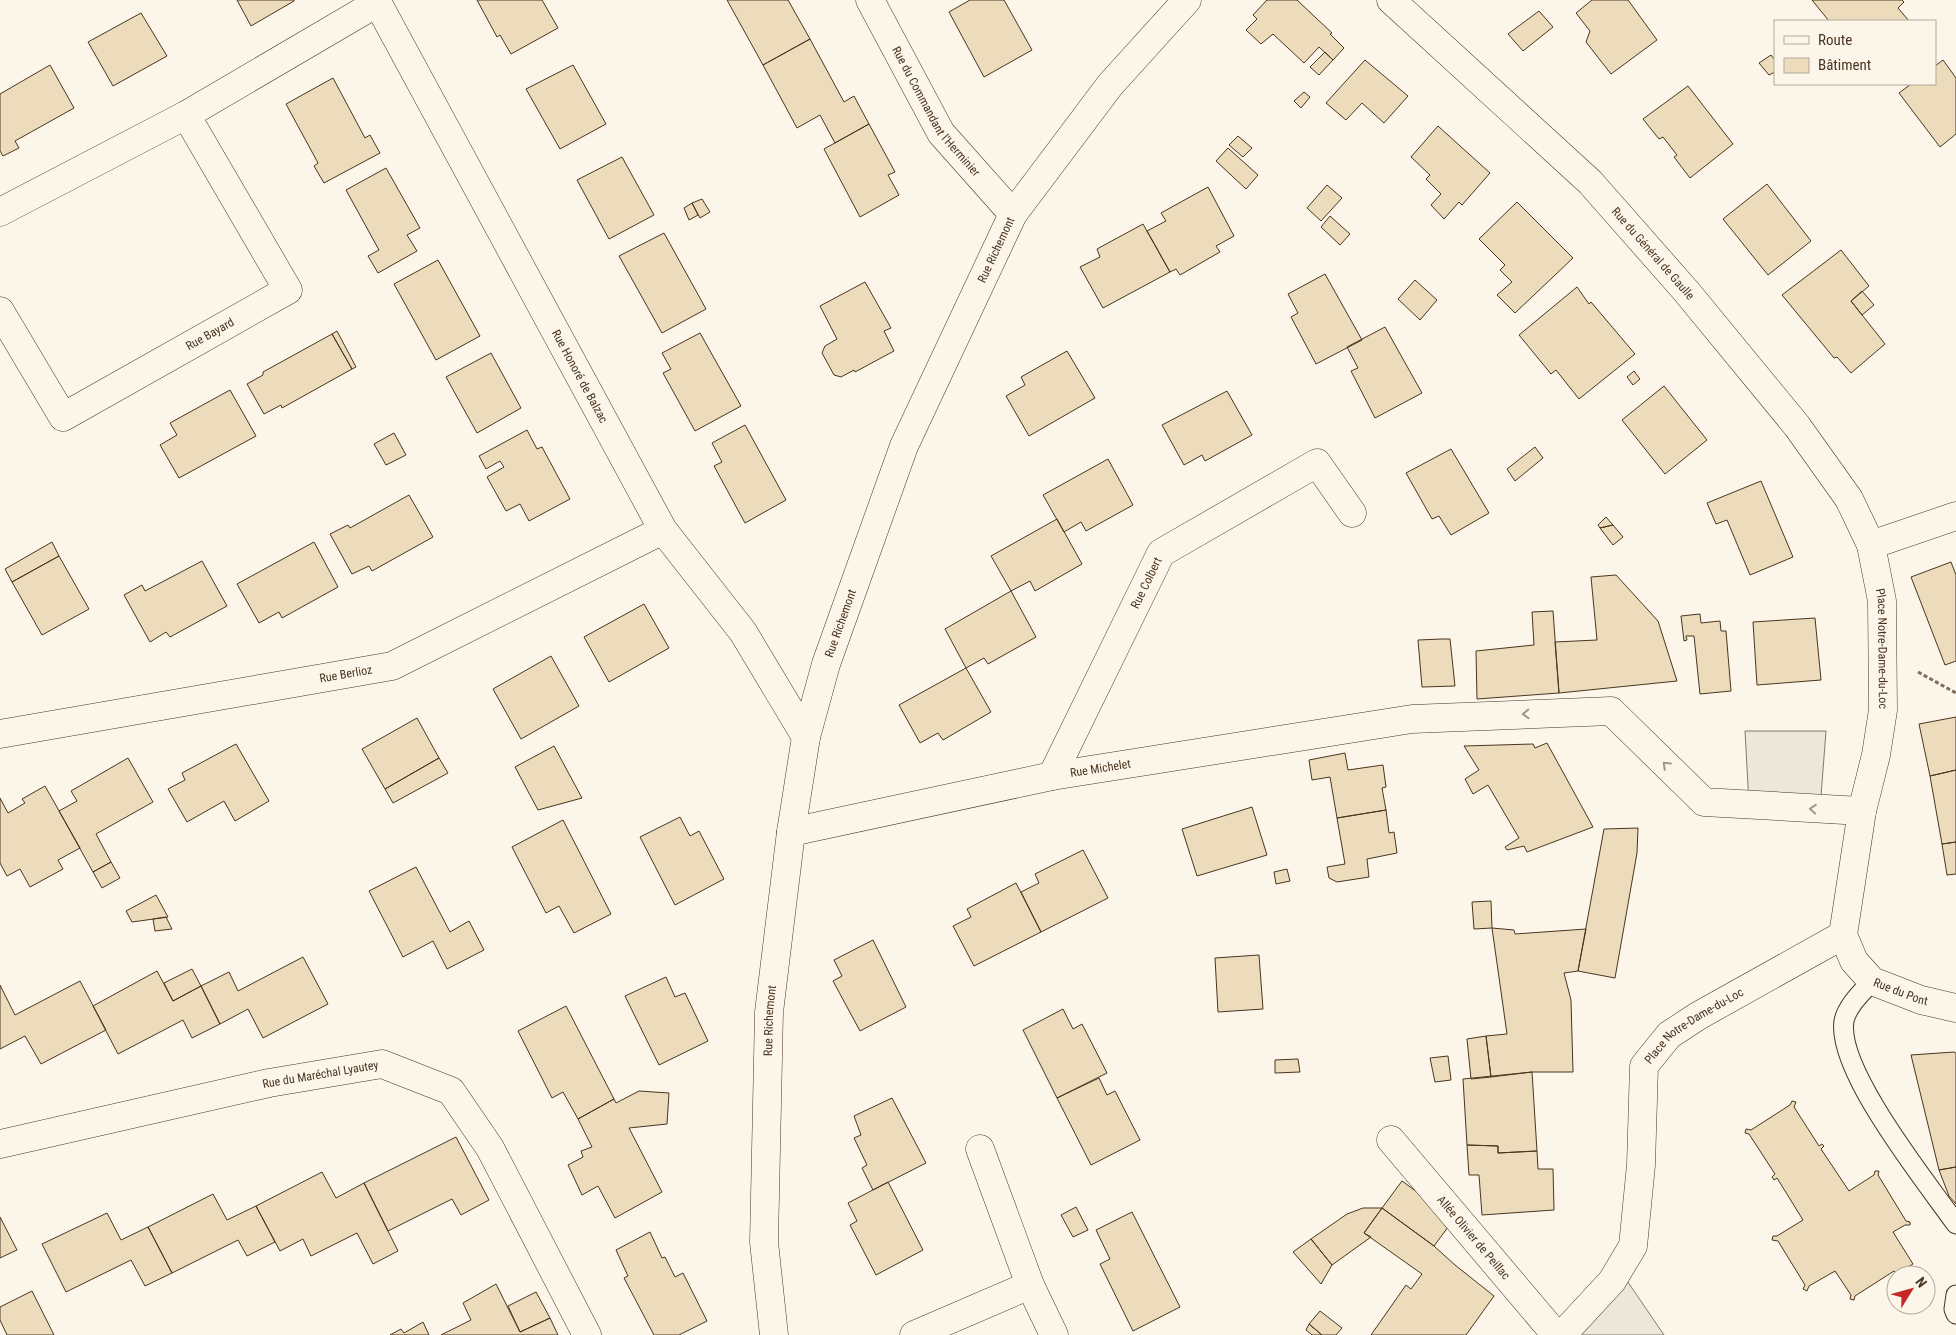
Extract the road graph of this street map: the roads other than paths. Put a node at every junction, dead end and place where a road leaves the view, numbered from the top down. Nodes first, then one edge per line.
1 (870, 0) edge
2 (1187, 0) edge
3 (1391, 0) edge
4 (376, 1) edge
5 (186, 115) junction
6 (0, 212) edge
7 (1013, 214) junction
8 (0, 311) edge
9 (1352, 513) dead end
10 (1956, 516) edge
11 (663, 530) junction
12 (1871, 545) junction
13 (0, 734) edge
14 (806, 737) junction
15 (1052, 776) junction
16 (1862, 811) junction
17 (791, 832) junction
18 (1843, 935) junction
19 (1872, 981) junction
20 (1956, 1008) edge
21 (1391, 1140) dead end
22 (0, 1144) edge
23 (980, 1149) dead end
24 (1956, 1224) edge
25 (1030, 1285) junction
26 (1956, 1295) edge
27 (1956, 1314) edge
28 (587, 1335) edge
29 (774, 1335) edge
30 (914, 1335) edge
31 (1054, 1335) edge
32 (1556, 1335) edge
33 (1562, 1335) edge

1 - 7 street, Rue du Commandant l'Herminier
2 - 7 street, Rue Richemont
3 - 12 street, Rue du Général de Gaulle
4 - 5 street
4 - 11 street, Rue Honoré de Balzac
5 - 6 street
5 - 8 street, Rue Bayard
7 - 14 street, Rue Richemont
9 - 15 street, Rue Colbert
10 - 12 street
11 - 13 street, Rue Berlioz
11 - 14 street, Rue Honoré de Balzac
12 - 16 street, Place Notre-Dame-du-Loc
14 - 17 street, Rue Richemont
16 -> 15 street, Rue Michelet
15 - 17 street, Rue Michelet
16 - 18 street, Place Notre-Dame-du-Loc
17 - 29 street, Rue Richemont
18 - 19 street, Rue du Pont
18 - 33 street, Place Notre-Dame-du-Loc
19 - 20 street, Rue du Pont
19 - 24 lane
21 - 32 street, Allée Olivier de Peillac
22 - 28 street, Rue du Maréchal Lyautey
23 - 25 street
25 - 30 street
25 - 31 street
26 - 27 lane

